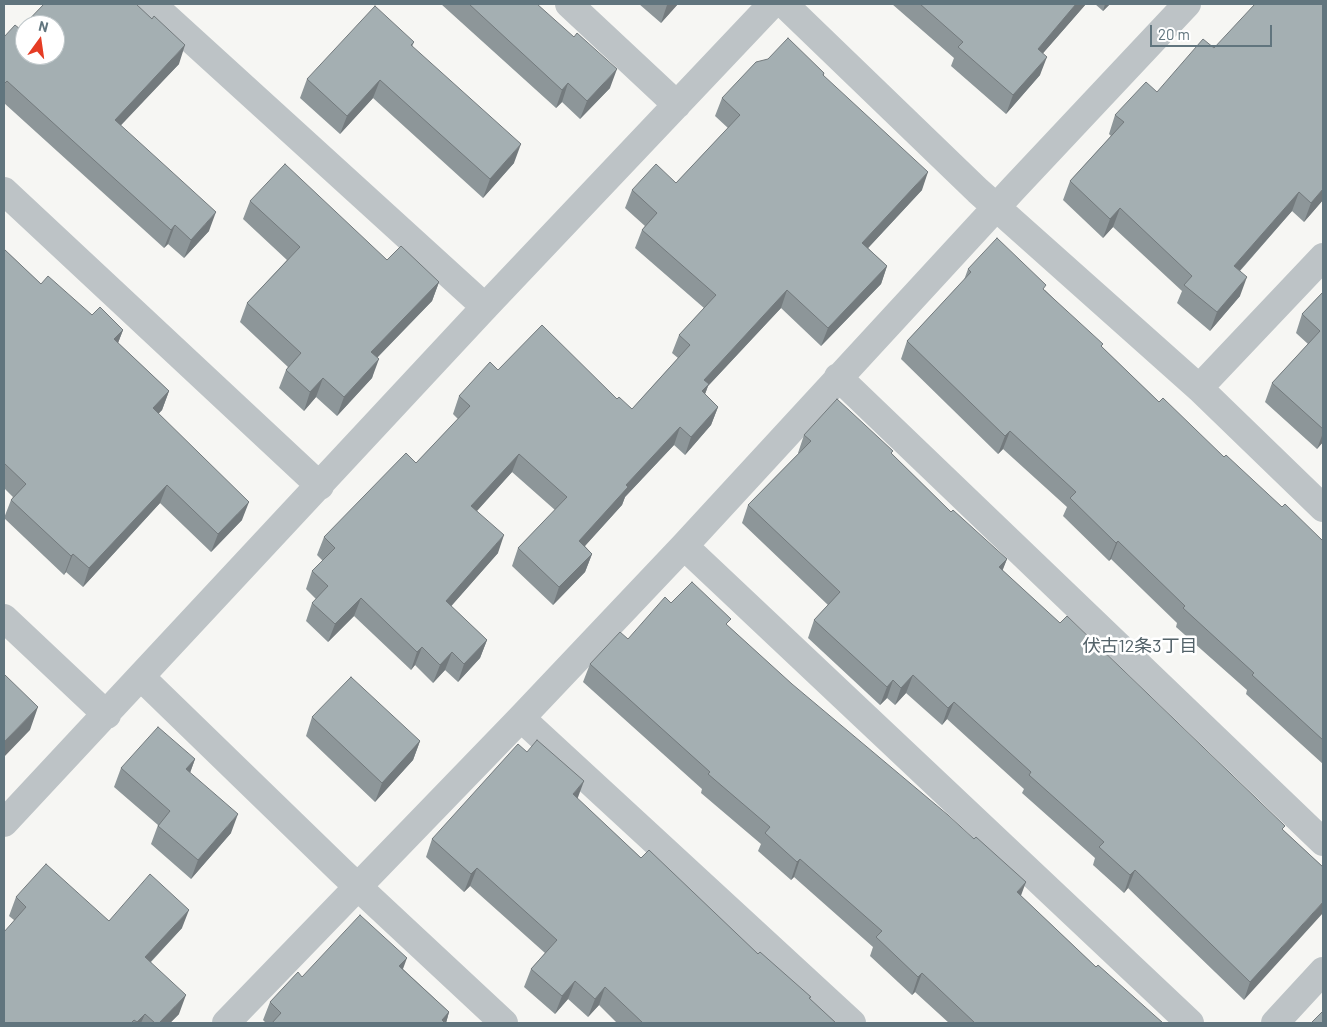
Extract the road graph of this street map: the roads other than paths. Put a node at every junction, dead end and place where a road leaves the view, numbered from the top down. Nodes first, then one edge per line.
1 (152, 4) edge
2 (569, 4) edge
3 (772, 4) edge
4 (784, 4) edge
5 (1186, 4) edge
6 (677, 105) junction
7 (4, 191) edge
8 (996, 208) junction
9 (1323, 257) edge
10 (485, 307) junction
11 (838, 377) junction
12 (1199, 388) junction
13 (320, 486) junction
14 (1323, 508) edge
15 (684, 546) junction
16 (4, 618) edge
17 (142, 678) junction
18 (107, 715) junction
19 (521, 718) junction
20 (4, 823) edge
21 (1323, 842) edge
22 (358, 888) junction
23 (1323, 971) edge
24 (226, 1023) edge
25 (504, 1023) edge
26 (852, 1023) edge
27 (1190, 1023) edge
28 (1275, 1023) edge

1 - 10 street
2 - 6 street
3 - 6 street
4 - 8 street
5 - 8 street
6 - 10 street
7 - 13 street
8 - 11 street
8 - 12 street
9 - 12 street
10 - 13 street
11 - 15 street
11 - 21 street
12 - 14 street
13 - 17 street
15 - 19 street
15 - 27 street
16 - 18 street
17 - 18 street
17 - 22 street
18 - 20 street
19 - 22 street
19 - 26 street
22 - 24 street
22 - 25 street
23 - 28 street

